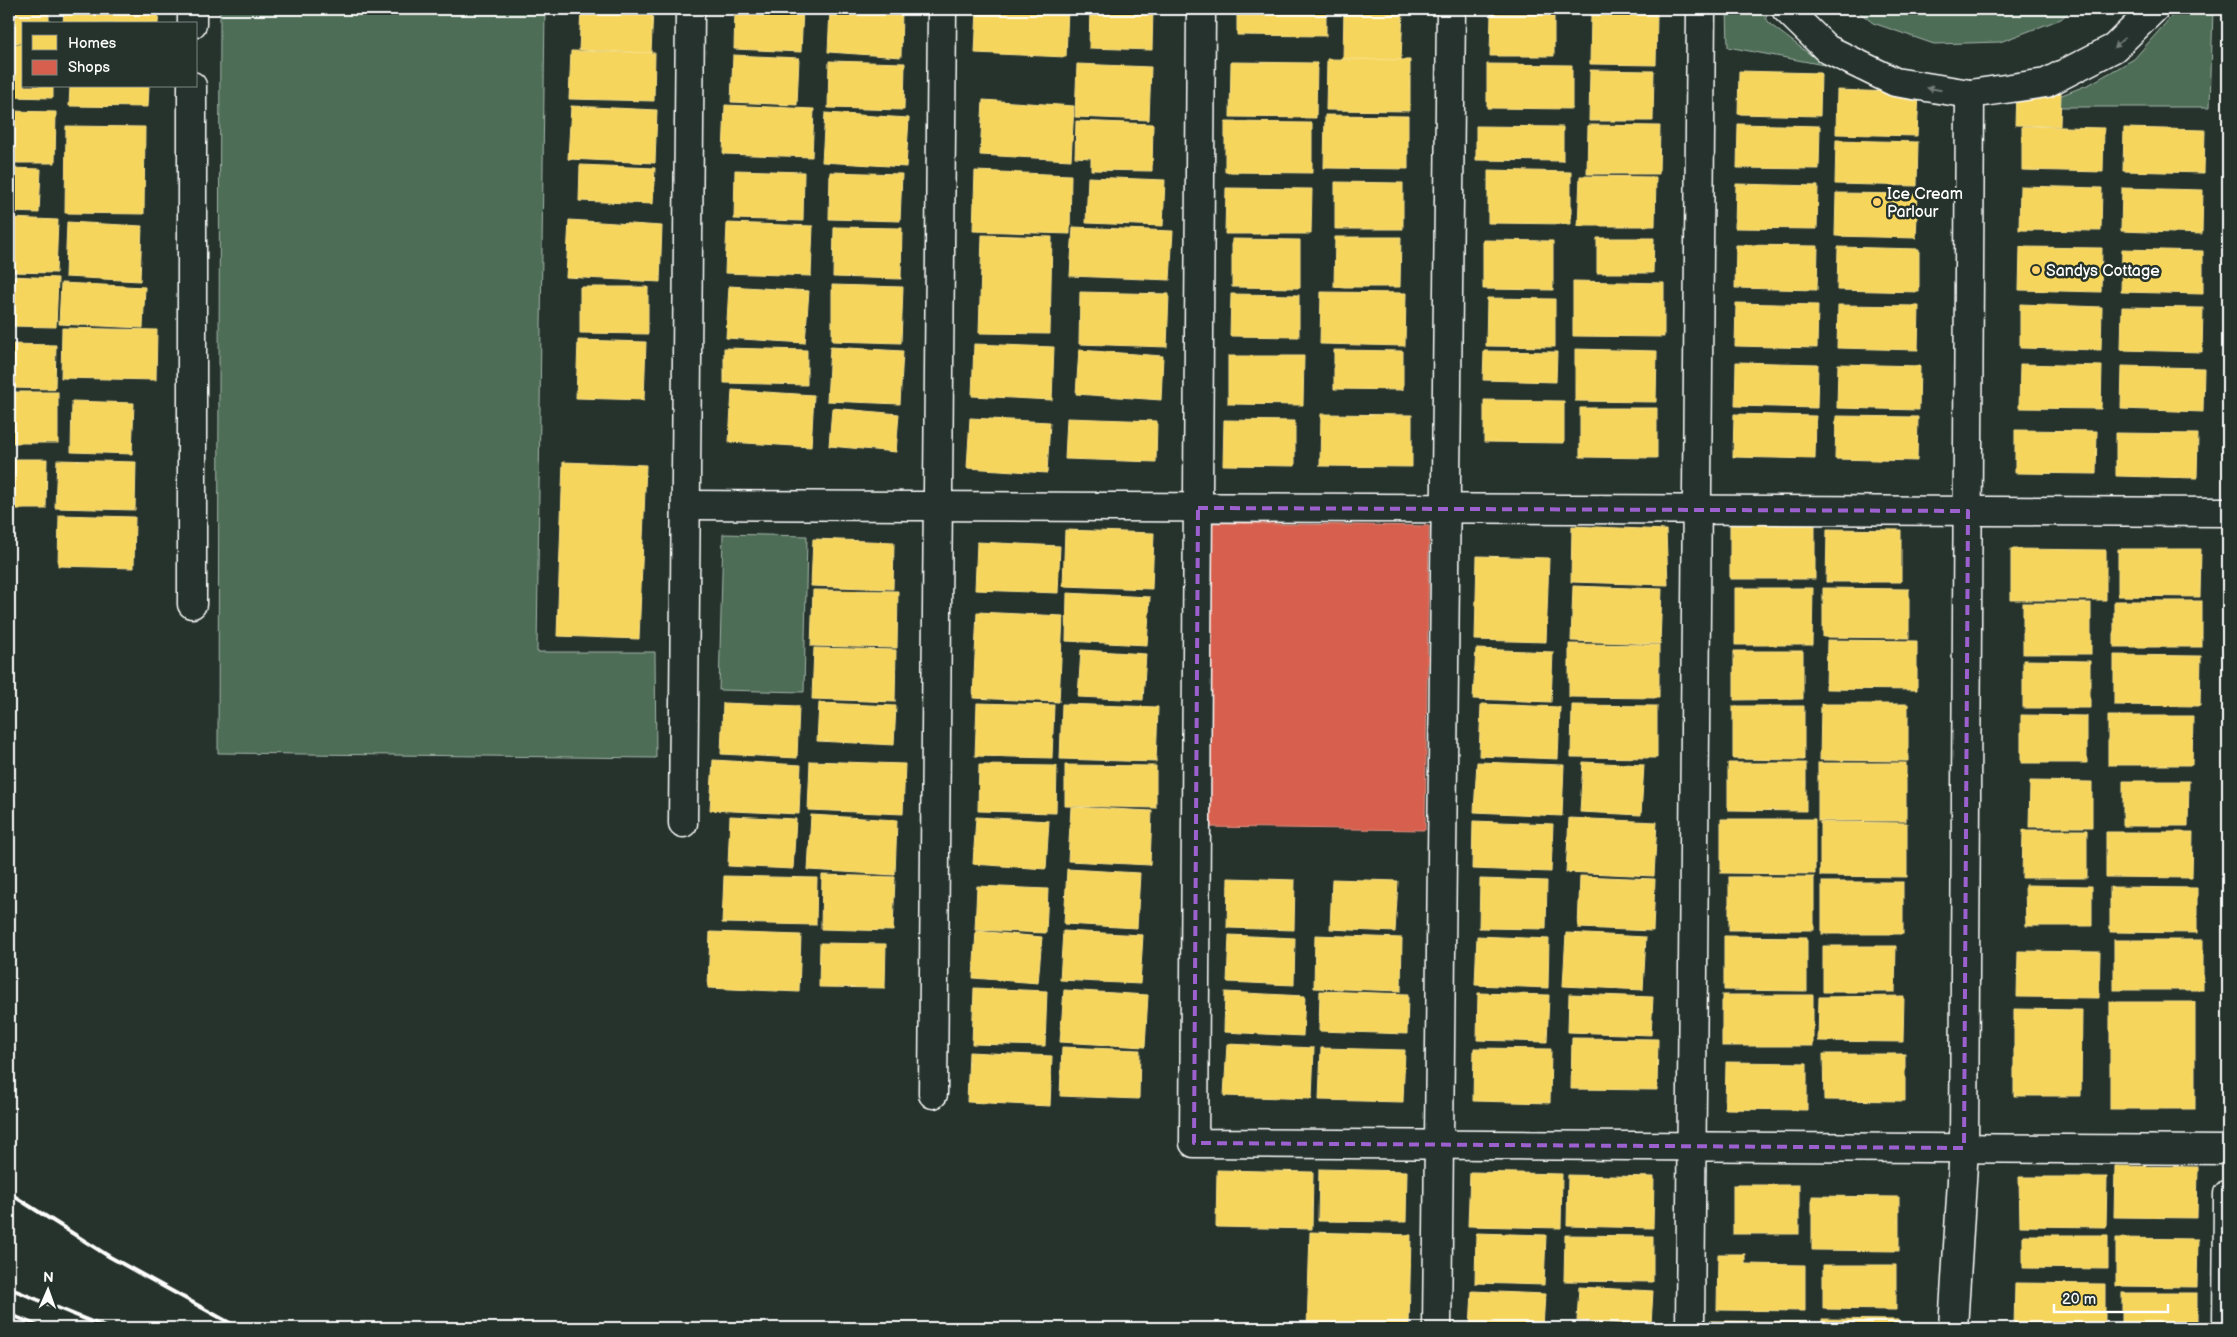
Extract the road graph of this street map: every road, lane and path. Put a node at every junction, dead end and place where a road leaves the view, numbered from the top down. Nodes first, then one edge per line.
1 (192, 9) edge
2 (690, 9) edge
3 (942, 9) edge
4 (1201, 9) edge
5 (1451, 9) edge
6 (1701, 9) edge
7 (1786, 9) edge
8 (2154, 9) edge
9 (192, 22) edge
10 (192, 88) edge
11 (1970, 94) junction
12 (686, 506) junction
13 (938, 507) junction
14 (1198, 508) junction
15 (1446, 509) junction
16 (1697, 510) junction
17 (1968, 511) junction
18 (2228, 512) edge
19 (192, 604) dead end
20 (683, 823) dead end
21 (933, 1094) dead end
22 (1439, 1144) junction
23 (1691, 1146) junction
24 (1964, 1148) junction
25 (2228, 1150) edge
26 (2228, 1194) edge
27 (1437, 1328) edge
28 (1690, 1328) edge
29 (1953, 1328) edge
30 (2227, 1328) edge

1 - 9 street
2 - 12 street
3 - 13 street
4 - 14 street
5 - 15 street
6 - 16 street
11 -> 7 street
8 -> 11 street
10 - 19 street
11 - 17 street
12 - 13 street
12 - 20 street
13 - 14 street
13 - 21 street
14 - 15 street
14 - 22 street
15 - 16 street
15 - 22 street
16 - 17 street
16 - 23 street
17 - 18 street
17 - 24 street
22 - 23 street
22 - 27 street
23 - 24 street
23 - 28 street
24 - 25 street
24 - 29 street
26 - 30 street

